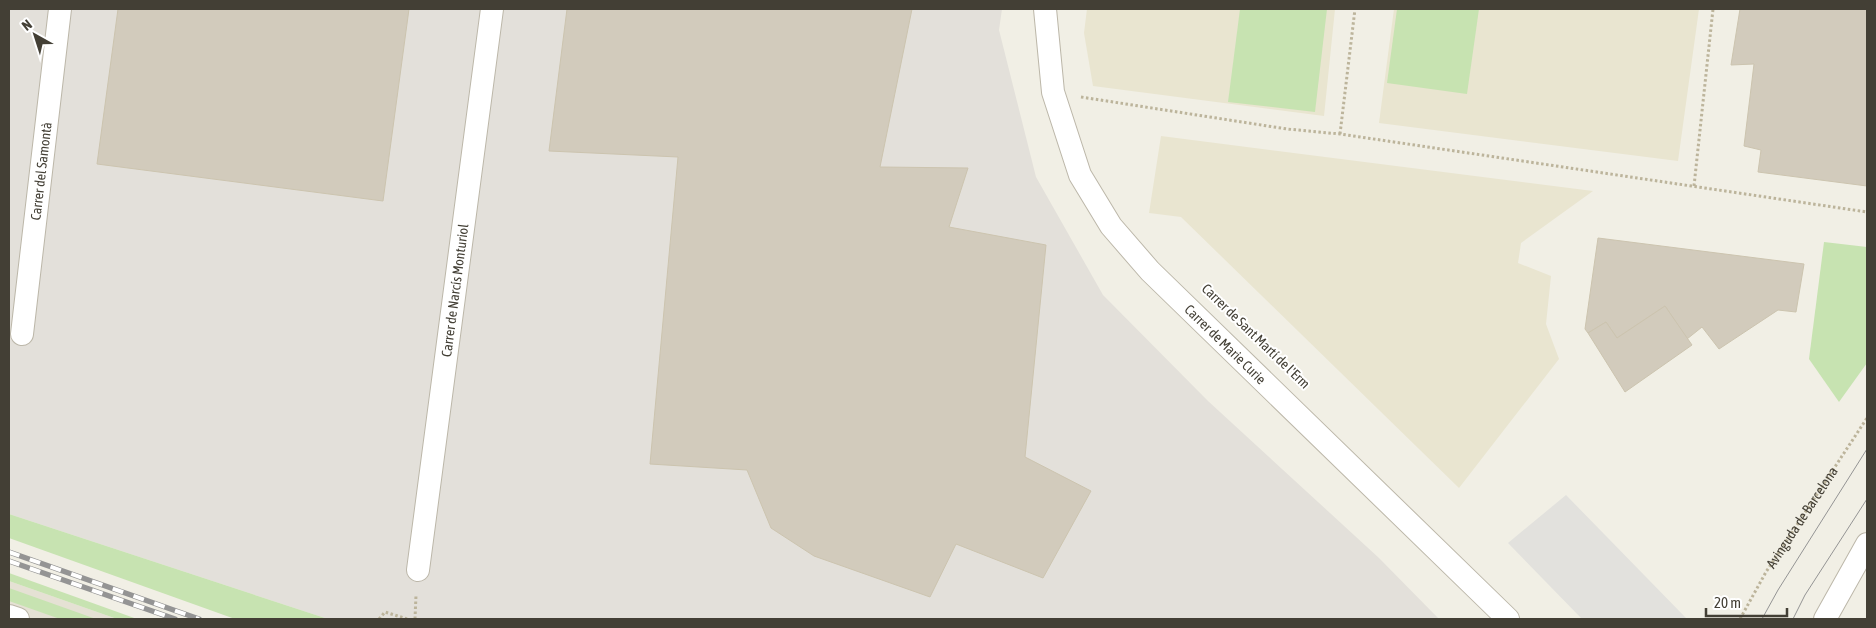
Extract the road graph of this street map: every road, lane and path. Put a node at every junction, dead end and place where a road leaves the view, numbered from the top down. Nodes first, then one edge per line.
1 (60, 9) edge
2 (492, 9) edge
3 (1045, 9) edge
4 (1355, 9) edge
5 (1713, 9) edge
6 (1079, 104) dead end
7 (1340, 134) junction
8 (1694, 186) junction
9 (1867, 212) edge
10 (22, 334) dead end
11 (1867, 418) edge
12 (1867, 544) edge
13 (418, 570) dead end
14 (9, 616) edge
15 (18, 619) edge
16 (379, 619) edge
17 (407, 619) edge
18 (1508, 619) edge
19 (1740, 619) edge
20 (1825, 619) edge

1 - 10 street, Carrer del Samontà
2 - 13 street, Carrer de Narcís Monturiol
3 - 18 street, Carrer de Marie Curie
4 - 7 path
5 - 8 path
6 - 7 path
7 - 8 path
8 - 9 path
11 - 19 path, Avinguda de Barcelona
12 - 20 street
14 - 15 street
16 - 17 path

